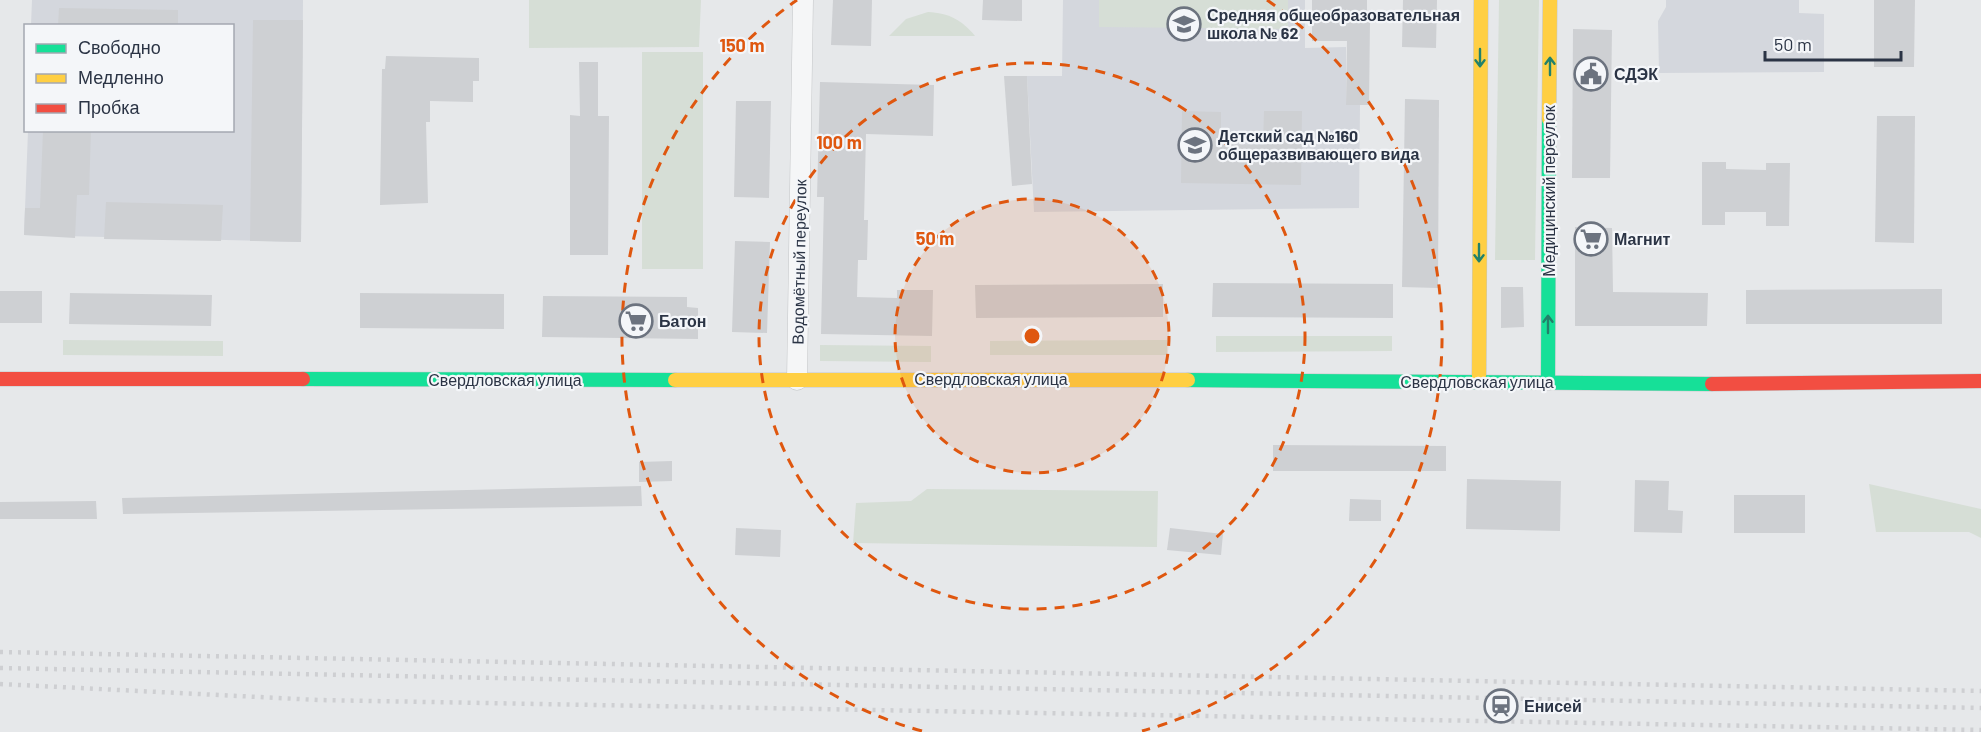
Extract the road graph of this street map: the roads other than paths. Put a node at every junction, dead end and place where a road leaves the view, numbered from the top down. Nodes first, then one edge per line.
1 (803, 0) edge
2 (1480, 0) edge
3 (1550, 0) edge
4 (0, 379) edge
5 (797, 380) junction
6 (1981, 381) edge
7 (1479, 382) junction
8 (1548, 383) junction

1 - 5 street, Водомётный переулок
2 -> 7 main road
8 -> 3 main road, Медицинский переулок
4 - 5 main road, Свердловская улица
5 - 7 main road, Свердловская улица
6 - 8 main road, Свердловская улица
7 - 8 main road, Свердловская улица

